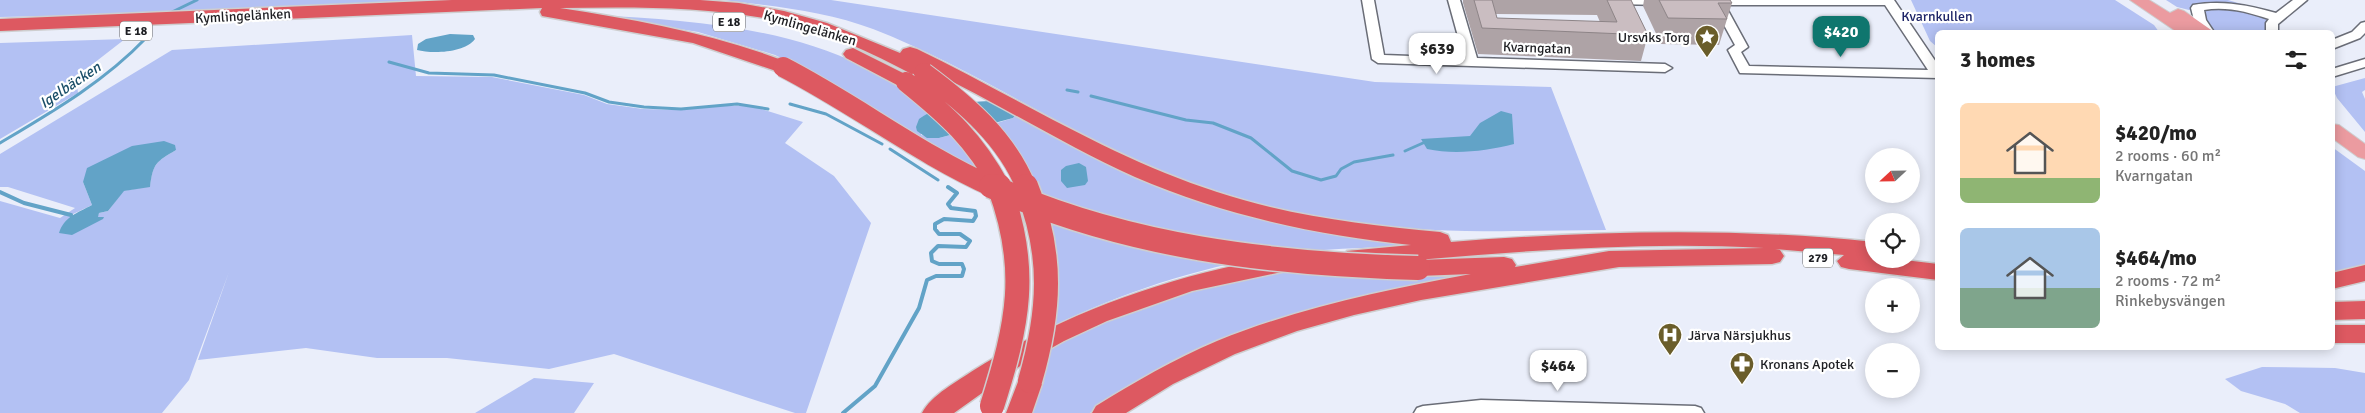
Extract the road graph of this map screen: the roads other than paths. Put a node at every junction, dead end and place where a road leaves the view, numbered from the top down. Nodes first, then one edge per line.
1 (1368, 0) edge
2 (1454, 0) edge
3 (1604, 0) edge
4 (1631, 0) edge
5 (1768, 0) edge
6 (1888, 0) edge
7 (2138, 0) edge
8 (2157, 0) edge
9 (2301, 0) edge
10 (1717, 1) junction
11 (1679, 2) edge
12 (1698, 2) edge
13 (540, 11) junction
14 (2278, 18) junction
15 (266, 20) junction
16 (8, 28) edge
17 (2185, 30) edge
18 (2204, 30) edge
19 (2206, 30) edge
20 (2272, 30) edge
21 (2360, 31) edge
22 (2335, 43) edge
23 (1472, 62) junction
24 (2365, 63) edge
25 (1665, 68) dead end
26 (1935, 71) edge
27 (2335, 71) edge
28 (922, 73) junction
29 (1935, 74) edge
30 (2335, 130) edge
31 (2335, 144) edge
32 (2365, 153) edge
33 (2365, 164) edge
34 (1510, 246) junction
35 (1865, 249) edge
36 (1920, 256) edge
37 (1624, 258) junction
38 (1935, 259) edge
39 (1935, 272) edge
40 (2365, 273) edge
41 (2335, 280) edge
42 (2365, 297) edge
43 (2335, 299) edge
44 (2365, 310) edge
45 (2335, 312) edge
46 (2335, 334) edge
47 (2365, 334) edge
48 (990, 409) edge
49 (935, 413) edge
50 (1018, 413) edge
51 (1105, 413) edge
52 (1423, 413) edge
53 (1695, 413) edge

1 - 23 street, Kvarngatan
2 - 23 street
3 - 4 street
4 - 11 street
5 - 6 street
5 - 10 street
6 - 26 street
7 - 17 main road
8 - 18 main road
9 - 14 street
10 - 12 street
10 - 29 street
13 - 15 highway, Kymlingelänken / E 18
13 - 28 highway, Kymlingelänken / E 18
13 - 37 highway, 279, bridge
14 - 19 street
14 - 20 street
15 - 16 highway, Kymlingelänken / E 18
15 - 28 highway, Kymlingelänken / E 18
21 - 22 street
23 - 25 street, Kvarngatan
24 - 27 street
28 - 34 highway
28 - 48 highway, E 18, bridge
28 - 50 highway, E 18, bridge
30 - 32 main road
31 - 33 main road
34 - 35 highway, 279
34 - 49 highway
36 - 38 highway
37 - 39 highway, 279
37 - 51 highway
40 - 41 highway
42 - 43 highway
44 - 45 highway
46 - 47 highway
52 - 53 street

